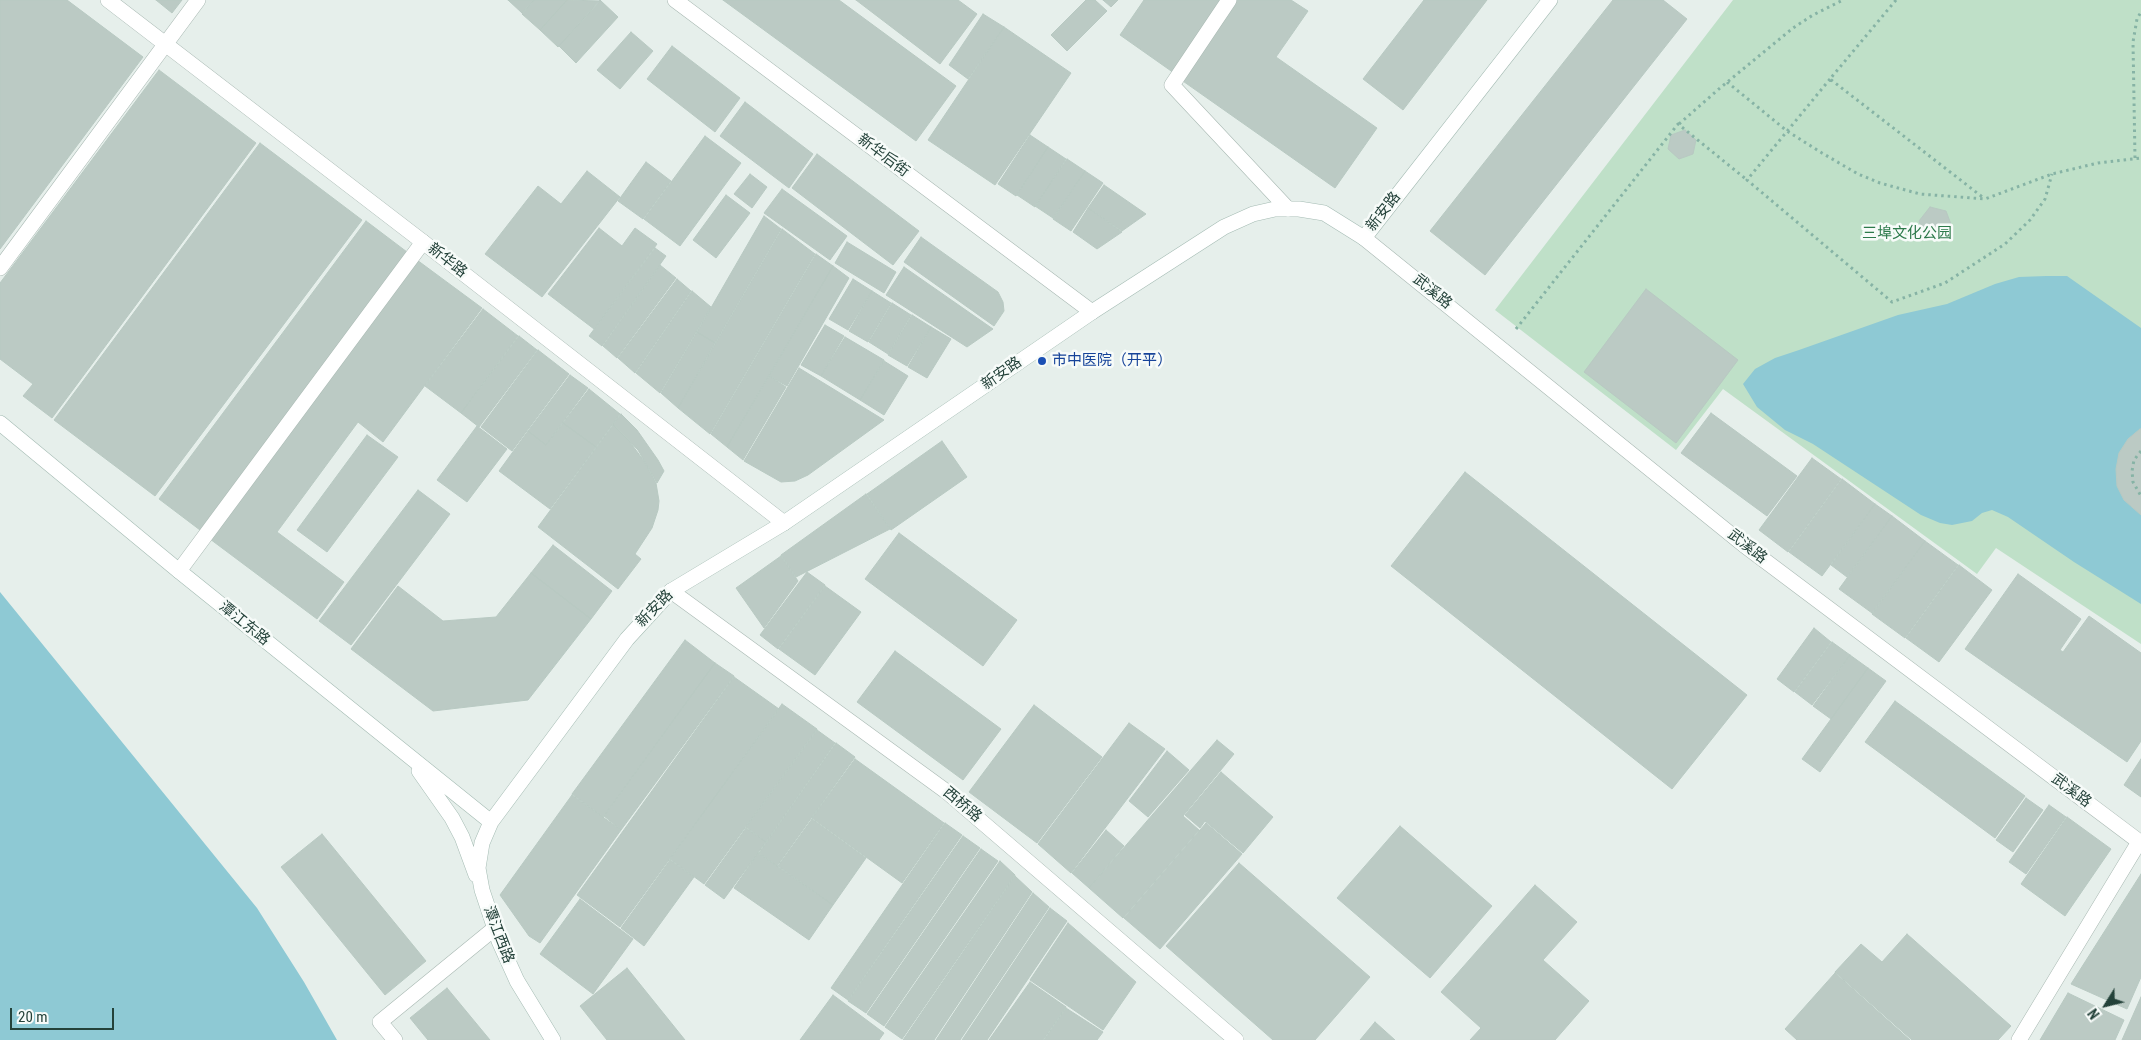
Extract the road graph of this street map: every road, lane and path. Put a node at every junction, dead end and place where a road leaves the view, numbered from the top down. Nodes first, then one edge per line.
1 (108, 0) edge
2 (198, 0) edge
3 (676, 0) edge
4 (1229, 0) edge
5 (1550, 0) edge
6 (1843, 0) edge
7 (1896, 0) edge
8 (2141, 12) edge
9 (165, 44) junction
10 (1830, 79) junction
11 (1727, 82) junction
12 (1678, 124) junction
13 (1787, 131) junction
14 (2134, 158) junction
15 (2141, 158) edge
16 (2052, 174) junction
17 (1747, 180) junction
18 (1985, 199) junction
19 (1288, 209) junction
20 (1364, 238) junction
21 (423, 242) junction
22 (0, 268) edge
23 (1092, 312) junction
24 (1501, 348) junction
25 (0, 423) edge
26 (2141, 451) edge
27 (2141, 496) edge
28 (784, 523) junction
29 (179, 571) junction
30 (671, 591) junction
31 (397, 746) junction
32 (491, 822) junction
33 (2140, 842) edge
34 (488, 910) junction
35 (495, 928) junction
36 (395, 1040) edge
37 (553, 1040) edge
38 (1236, 1040) edge
39 (2018, 1040) edge

1 - 9 street, 新华路
2 - 9 street
3 - 23 street, 新华后街
4 - 19 street
5 - 20 street, 新安路
6 - 11 path
7 - 10 path
8 - 14 path
9 - 21 street, 新华路
9 - 22 street
10 - 13 path
10 - 18 path
11 - 12 path
11 - 13 path
12 - 17 path
12 - 24 path
13 - 17 path
13 - 18 path
14 - 15 path
14 - 16 path
16 - 17 path
16 - 18 path
19 - 20 street, 新安路
19 - 23 street, 新安路
20 - 24 street, 武溪路
21 - 28 street, 新华路
21 - 29 street
23 - 28 street, 新安路
24 - 33 street, 武溪路
25 - 29 street, 潭江东路
26 - 27 path
28 - 30 street, 新安路
29 - 31 street, 潭江东路
30 - 32 street, 新安路
30 - 38 street, 西桥路
31 - 32 street, 潭江东路
31 - 34 street
32 - 34 street, 潭江西路
33 - 39 street
34 - 35 street, 潭江西路
35 - 36 street
35 - 37 street, 潭江西路

